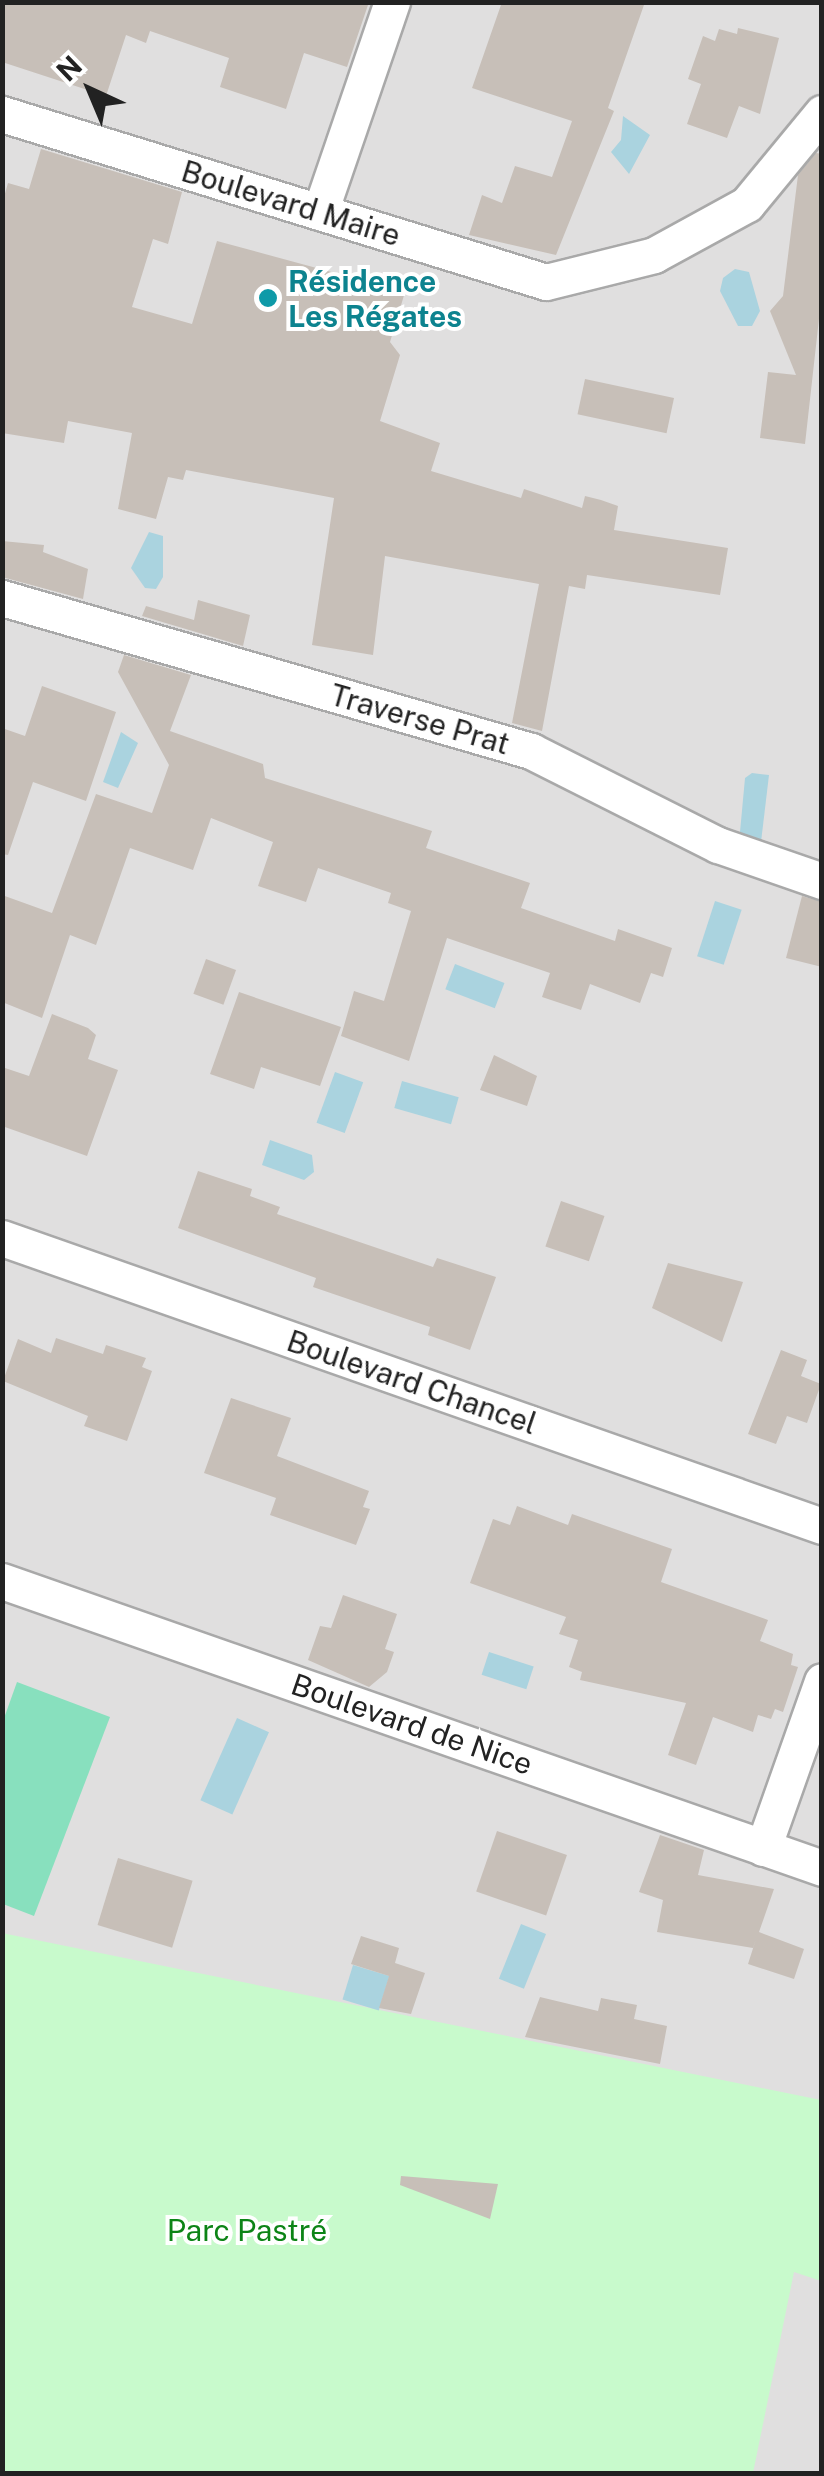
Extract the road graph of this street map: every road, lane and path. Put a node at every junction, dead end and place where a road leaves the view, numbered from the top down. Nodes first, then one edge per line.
1 (392, 2) edge
2 (2, 114) edge
3 (822, 114) edge
4 (320, 212) junction
5 (2, 598) edge
6 (822, 881) edge
7 (2, 1238) edge
8 (822, 1526) edge
9 (2, 1581) edge
10 (822, 1681) edge
11 (764, 1848) junction
12 (822, 1868) edge

1 - 4 street
2 - 4 street, Boulevard Maire
3 - 4 street, Boulevard Maire
5 - 6 street, Traverse Prat
7 - 8 street, Boulevard Chancel
9 - 11 street, Boulevard de Nice
10 - 11 street
11 - 12 street, Boulevard de Nice

